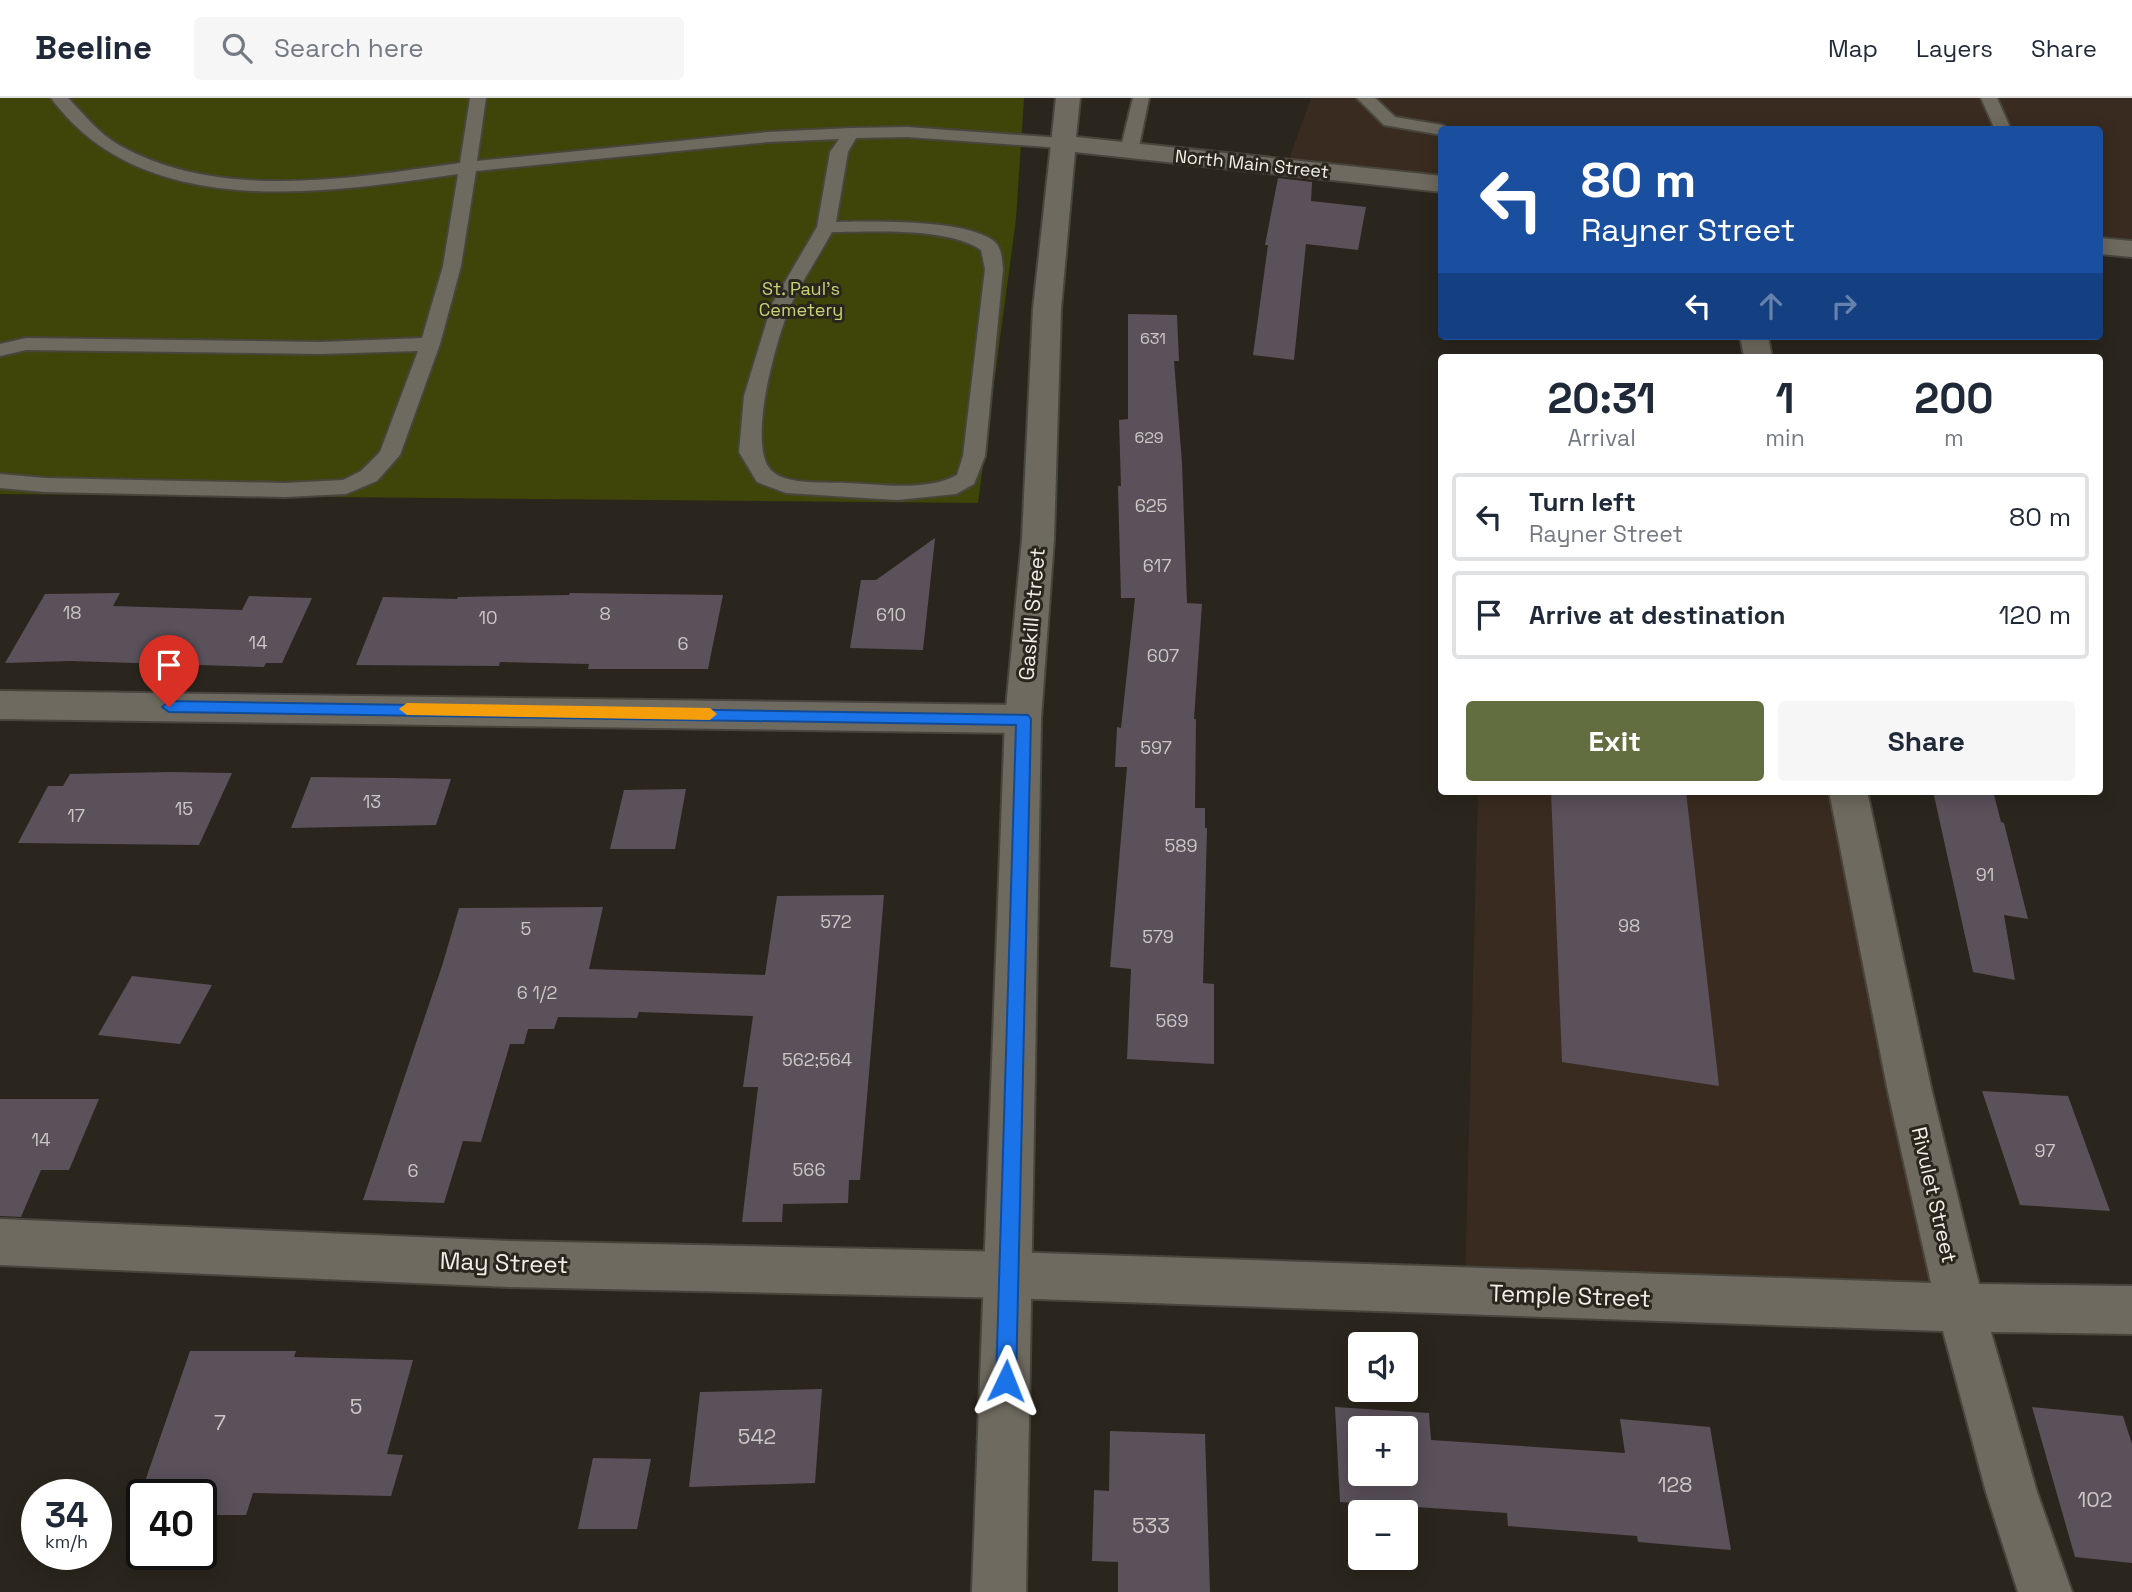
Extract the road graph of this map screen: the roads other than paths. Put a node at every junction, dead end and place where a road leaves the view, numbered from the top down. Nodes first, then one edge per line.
1 (59, 98) edge
2 (478, 98) edge
3 (1068, 98) edge
4 (1141, 98) edge
5 (1365, 98) edge
6 (1989, 98) edge
7 (2001, 126) edge
8 (1438, 129) edge
9 (851, 133) junction
10 (1062, 143) junction
11 (1129, 150) junction
12 (468, 167) junction
13 (1438, 184) edge
14 (826, 227) junction
15 (2103, 246) edge
16 (2132, 249) edge
17 (430, 344) junction
18 (0, 350) edge
19 (0, 481) edge
20 (0, 705) edge
21 (1023, 719) junction
22 (1849, 795) edge
23 (3, 1247) edge
24 (1009, 1275) junction
25 (1960, 1308) junction
26 (2132, 1310) edge
27 (999, 1592) edge
28 (2045, 1592) edge

1 - 12 lane
2 - 12 lane
3 - 10 street, Gaskill Street
4 - 11 lane
5 - 8 lane
6 - 7 lane
9 - 10 lane
9 - 12 lane
9 - 14 lane
10 - 11 street, North Main Street
10 - 21 street, Gaskill Street
11 - 13 street, North Main Street
12 - 17 lane
14 - 14 lane
15 - 16 street
17 - 18 lane
17 - 19 lane
20 - 21 street
21 - 24 street, Gaskill Street
22 - 25 street, Rivulet Street
23 - 24 street, May Street
24 - 25 street, Temple Street
24 - 27 street, Gaskill Street
25 - 26 street, Temple Street
25 - 28 street, Rivulet Street

